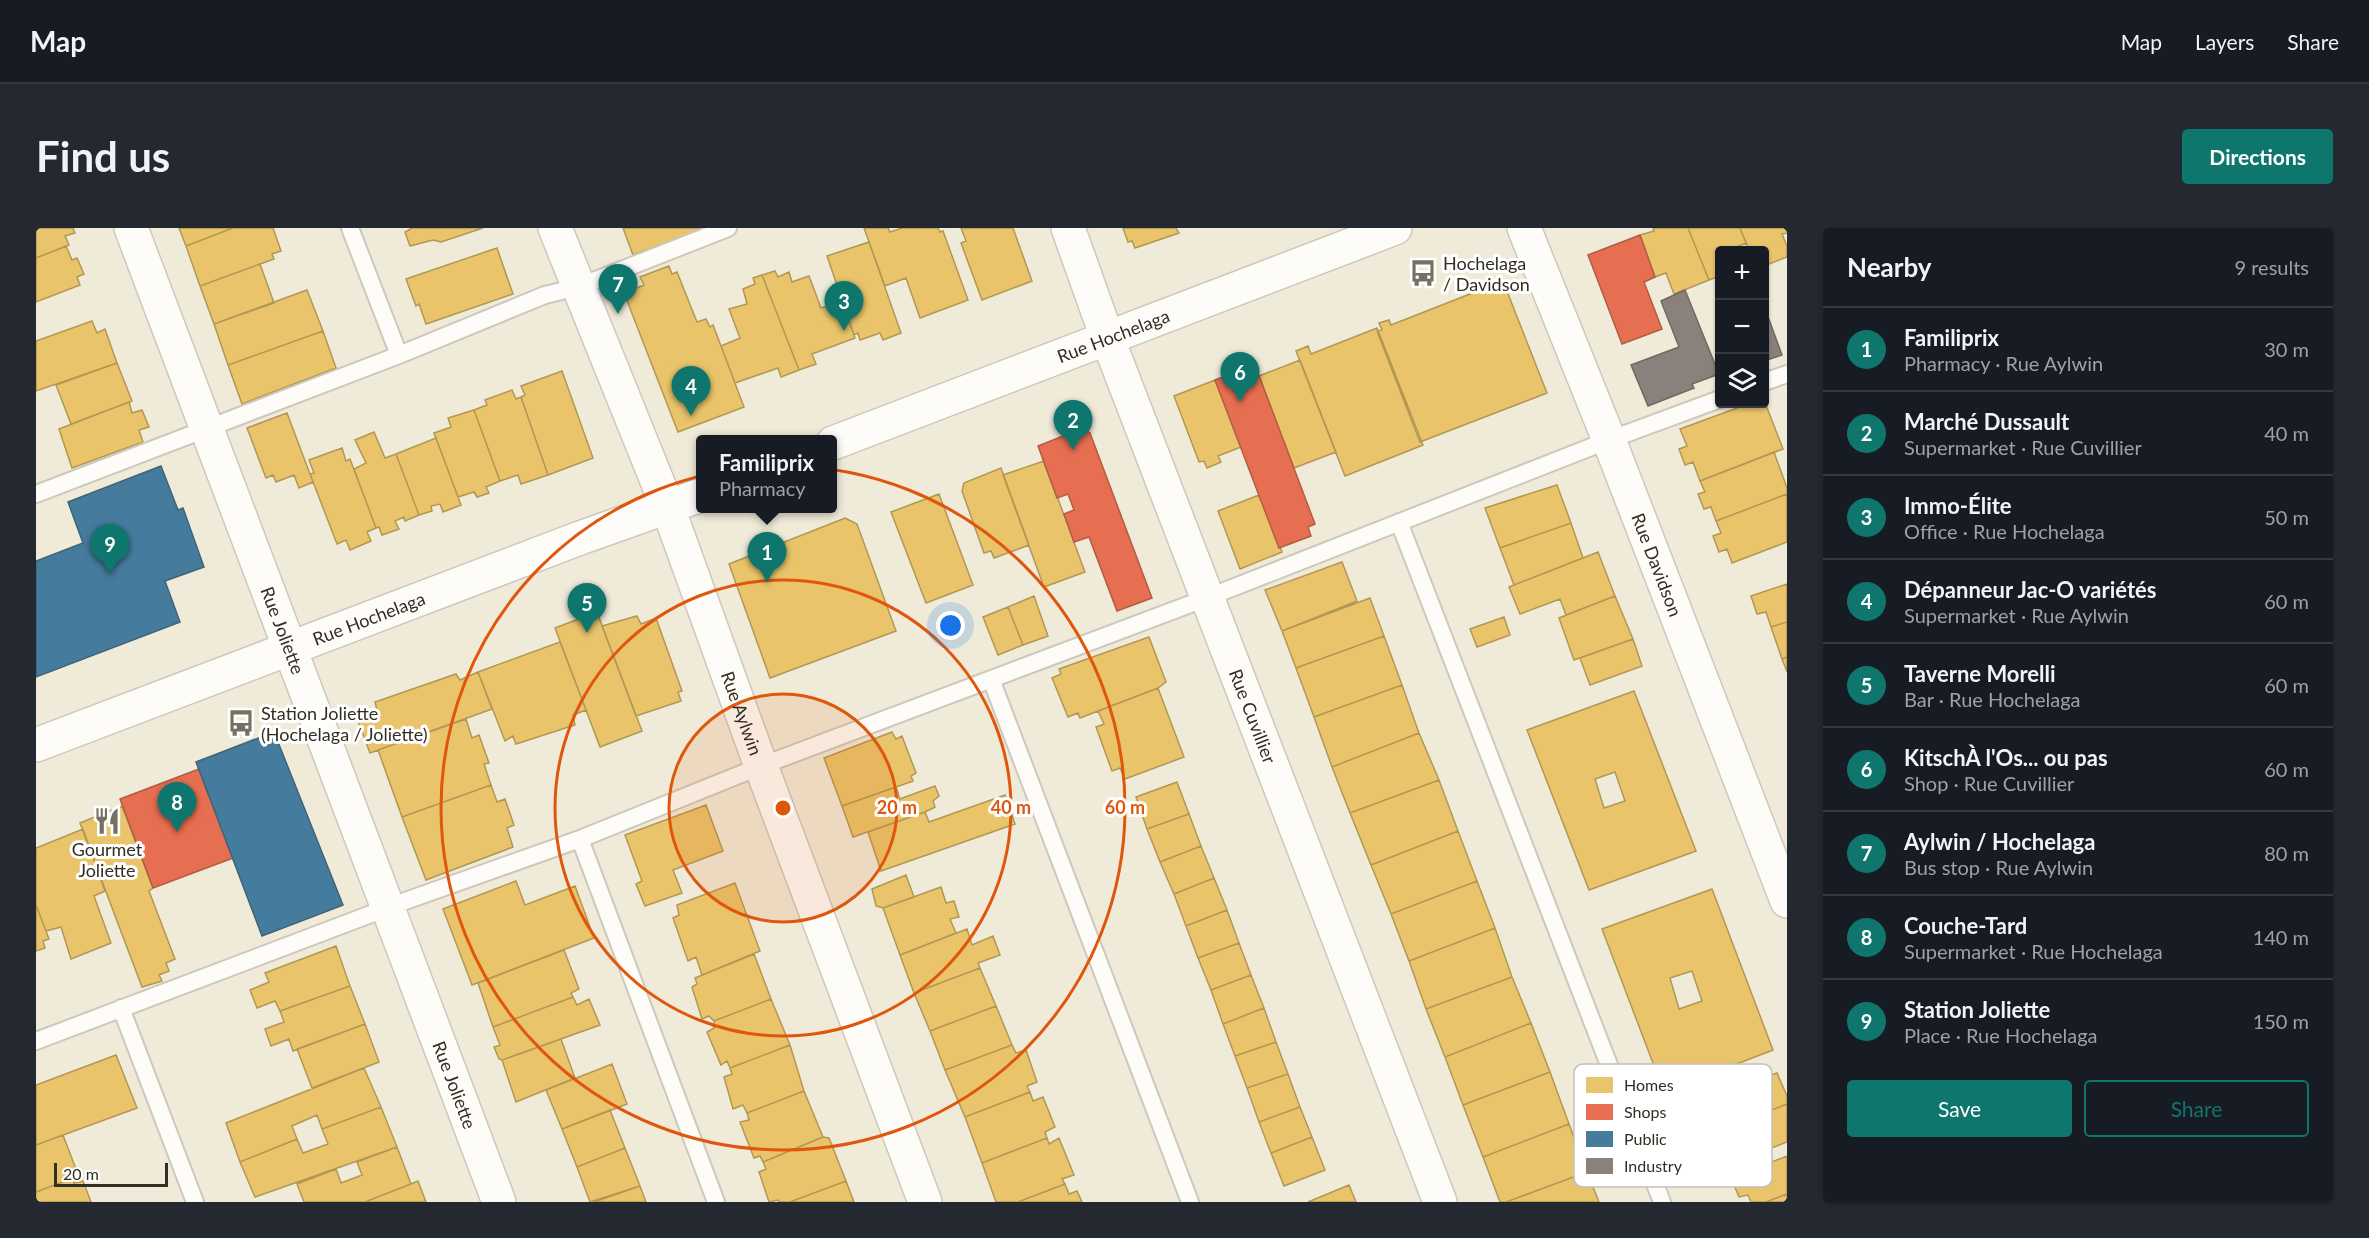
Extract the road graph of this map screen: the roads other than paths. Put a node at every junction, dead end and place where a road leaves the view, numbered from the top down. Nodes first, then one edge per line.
1 (131, 228) edge
2 (350, 228) edge
3 (555, 228) edge
4 (728, 228) edge
5 (1068, 228) edge
6 (1395, 228) edge
7 (1524, 228) edge
8 (578, 287) junction
9 (1107, 337) junction
10 (399, 355) junction
11 (1787, 374) edge
12 (1769, 380) edge
13 (1715, 400) edge
14 (207, 428) junction
15 (1609, 440) junction
16 (837, 441) edge
17 (36, 494) edge
18 (696, 497) edge
19 (668, 508) junction
20 (1399, 522) junction
21 (1209, 597) junction
22 (290, 648) junction
23 (991, 680) junction
24 (36, 745) edge
25 (761, 766) junction
26 (580, 839) junction
27 (1787, 901) edge
28 (387, 908) junction
29 (121, 1008) junction
30 (36, 1041) edge
31 (1609, 1064) edge
32 (1656, 1187) edge
33 (195, 1202) edge
34 (499, 1202) edge
35 (716, 1202) edge
36 (925, 1202) edge
37 (1190, 1202) edge
38 (1440, 1202) edge
39 (1662, 1202) edge

1 - 14 street, Rue Joliette
2 - 10 lane
3 - 8 street, Rue Aylwin
4 - 8 lane
5 - 9 street, Rue Cuvillier
6 - 9 street, Rue Hochelaga
7 - 15 street, Rue Davidson
8 - 10 lane
8 - 19 street, Rue Aylwin
9 - 16 street, Rue Hochelaga
9 - 21 street, Rue Cuvillier
10 - 14 lane
11 - 12 lane
13 - 15 lane
14 - 17 lane
14 - 22 street, Rue Joliette
15 - 20 lane
15 - 27 street, Rue Davidson
18 - 19 street, Rue Hochelaga
19 - 22 street, Rue Hochelaga
19 - 25 street, Rue Aylwin
20 - 21 lane
20 - 31 lane
21 - 23 lane
21 - 38 street, Rue Cuvillier
22 - 24 street, Rue Hochelaga
22 - 28 street, Rue Joliette
23 - 25 lane
23 - 37 lane
25 - 26 lane
25 - 36 street, Rue Aylwin
26 - 28 lane
26 - 35 lane
28 - 29 lane
28 - 34 street, Rue Joliette
29 - 30 lane
29 - 33 lane
32 - 39 lane

